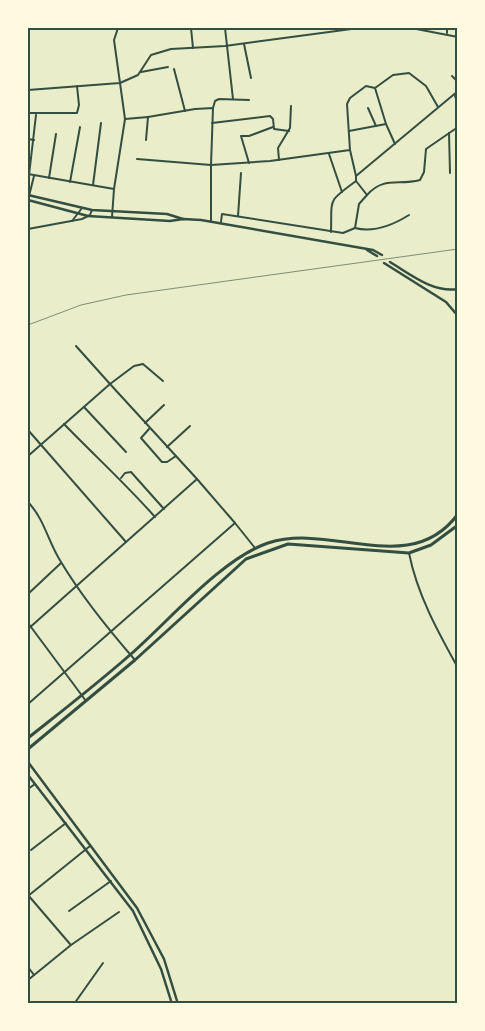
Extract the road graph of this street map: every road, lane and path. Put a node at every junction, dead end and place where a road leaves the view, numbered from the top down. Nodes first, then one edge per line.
1 (118, 28) edge
2 (191, 28) edge
3 (225, 28) edge
4 (359, 28) edge
5 (411, 28) edge
6 (447, 28) edge
7 (447, 33) junction
8 (458, 37) edge
9 (244, 44) junction
10 (225, 46) junction
11 (193, 48) junction
12 (168, 67) dead end
13 (174, 68) dead end
14 (141, 72) junction
15 (452, 76) dead end
16 (251, 78) dead end
17 (120, 82) junction
18 (458, 82) edge
19 (77, 86) junction
20 (375, 88) junction
21 (28, 90) edge
22 (458, 92) edge
23 (454, 95) junction
24 (233, 98) junction
25 (249, 100) dead end
26 (458, 103) edge
27 (292, 106) dead end
28 (213, 108) junction
29 (368, 108) dead end
30 (438, 108) junction
31 (185, 111) junction
32 (28, 113) edge
33 (36, 114) junction
34 (148, 117) junction
35 (125, 119) junction
36 (101, 123) dead end
37 (212, 123) junction
38 (386, 124) junction
39 (376, 126) junction
40 (274, 127) junction
41 (458, 127) edge
42 (80, 128) dead end
43 (289, 131) junction
44 (348, 131) junction
45 (449, 133) junction
46 (56, 134) dead end
47 (28, 139) edge
48 (34, 140) junction
49 (146, 140) dead end
50 (395, 144) junction
51 (350, 150) junction
52 (329, 154) junction
53 (137, 159) dead end
54 (279, 160) junction
55 (249, 163) junction
56 (211, 165) junction
57 (241, 173) dead end
58 (450, 173) dead end
59 (28, 174) edge
60 (34, 176) junction
61 (356, 176) junction
62 (49, 178) junction
63 (356, 181) junction
64 (70, 182) junction
65 (93, 184) junction
66 (114, 189) junction
67 (342, 192) junction
68 (367, 195) junction
69 (28, 196) edge
70 (28, 200) edge
71 (82, 208) junction
72 (92, 210) junction
73 (112, 211) junction
74 (78, 213) junction
75 (409, 215) dead end
76 (88, 216) junction
77 (238, 216) junction
78 (112, 217) junction
79 (183, 219) junction
80 (72, 221) junction
81 (211, 221) junction
82 (221, 222) junction
83 (355, 228) junction
84 (28, 229) edge
85 (331, 232) junction
86 (366, 250) junction
87 (382, 255) dead end
88 (376, 256) dead end
89 (384, 262) dead end
90 (390, 262) dead end
91 (458, 289) edge
92 (458, 316) edge
93 (76, 346) dead end
94 (163, 381) dead end
95 (110, 384) junction
96 (164, 405) dead end
97 (84, 407) junction
98 (145, 423) junction
99 (64, 424) junction
100 (190, 426) dead end
101 (150, 428) junction
102 (28, 430) edge
103 (40, 445) junction
104 (167, 447) junction
105 (126, 452) dead end
106 (28, 456) edge
107 (176, 456) junction
108 (121, 479) junction
109 (197, 479) junction
110 (28, 502) edge
111 (164, 509) junction
112 (458, 514) edge
113 (155, 517) junction
114 (235, 523) junction
115 (458, 525) edge
116 (126, 542) junction
117 (255, 548) junction
118 (409, 553) junction
119 (61, 563) junction
120 (76, 586) junction
121 (28, 594) edge
122 (28, 623) edge
123 (30, 626) junction
124 (28, 629) edge
125 (112, 632) junction
126 (130, 654) junction
127 (135, 660) junction
128 (458, 668) edge
129 (64, 674) junction
130 (81, 696) junction
131 (86, 701) junction
132 (28, 704) edge
133 (28, 738) edge
134 (28, 749) edge
135 (28, 762) edge
136 (28, 775) edge
137 (35, 784) junction
138 (28, 789) edge
139 (66, 823) junction
140 (90, 845) junction
141 (86, 849) junction
142 (32, 850) dead end
143 (111, 881) junction
144 (28, 896) edge
145 (69, 911) dead end
146 (119, 912) dead end
147 (71, 945) junction
148 (103, 962) dead end
149 (28, 967) edge
150 (34, 975) junction
151 (28, 980) edge
152 (74, 1004) edge
153 (172, 1004) edge
154 (178, 1004) edge

1 - 17 street
2 - 11 street
3 - 10 street
4 - 9 street
5 - 7 street
6 - 7 street
7 - 8 street
9 - 10 street
9 - 16 street
10 - 11 street
10 - 24 street
11 - 14 street
12 - 14 street
13 - 31 street
14 - 17 street
15 - 18 street
17 - 19 street
17 - 35 street
19 - 21 street
19 - 33 street
20 - 30 street
20 - 38 street
20 - 44 street
22 - 23 street
23 - 26 street
23 - 30 street
24 - 25 street
24 - 28 street
27 - 43 street
28 - 31 street
28 - 37 street
29 - 39 street
30 - 50 street
31 - 34 street
32 - 33 street
33 - 48 street
34 - 35 street
34 - 49 street
35 - 66 street
36 - 65 street
37 - 40 street
37 - 56 street
38 - 39 street
38 - 50 street
39 - 44 street
40 - 43 street
40 - 55 street
41 - 45 street
42 - 64 street
43 - 54 street
44 - 51 street
45 - 58 street
45 - 68 street
46 - 62 street
47 - 48 street
48 - 59 street
50 - 61 street
51 - 52 street
51 - 61 street
52 - 54 street
52 - 67 street
53 - 56 street
54 - 55 street
55 - 56 street
56 - 81 street
57 - 77 street
59 - 60 street
60 - 62 street
60 - 69 street
61 - 63 street
62 - 64 street
63 - 67 street
63 - 68 street
64 - 65 street
65 - 66 street
66 - 73 street
67 - 85 street
68 - 83 street
69 - 70 street
69 - 71 main road
70 - 74 main road
71 - 72 main road
71 - 74 street
72 - 73 main road
72 - 76 street
73 - 78 street
73 - 79 main road
74 - 76 main road
74 - 80 street
75 - 83 street
76 - 78 main road
76 - 80 street
77 - 82 street
77 - 85 street
78 - 79 main road
79 - 81 main road
80 - 84 street
81 - 82 main road
82 - 86 main road
83 - 85 street
86 - 87 main road
86 - 88 main road
89 - 92 main road
90 - 91 main road
93 - 95 street
94 - 95 street
95 - 97 street
95 - 98 street
96 - 98 street
97 - 99 street
97 - 105 street
98 - 101 street
99 - 103 street
99 - 108 street
100 - 104 street
101 - 104 street
101 - 107 street
102 - 103 street
103 - 106 street
103 - 116 street
104 - 107 street
107 - 109 street
108 - 111 street
108 - 113 street
109 - 111 street
109 - 114 street
110 - 119 street
111 - 113 street
112 - 117 highway
113 - 116 street
114 - 117 street
114 - 125 street
115 - 118 highway
116 - 120 street
117 - 126 highway
118 - 127 highway
118 - 128 street
119 - 120 street
119 - 121 street
120 - 123 street
120 - 125 street
122 - 123 street
123 - 124 street
123 - 129 street
125 - 126 street
125 - 129 street
126 - 127 street
126 - 130 highway
127 - 131 highway
129 - 130 street
129 - 132 street
130 - 131 street
130 - 133 highway
131 - 134 highway
135 - 140 main road
136 - 137 main road
137 - 138 street
137 - 139 main road
139 - 141 main road
139 - 142 street
140 - 141 street
140 - 154 main road
141 - 143 main road
141 - 144 street
143 - 145 street
143 - 153 main road
144 - 147 street
146 - 147 street
147 - 150 street
148 - 152 street
149 - 150 street
150 - 151 street

